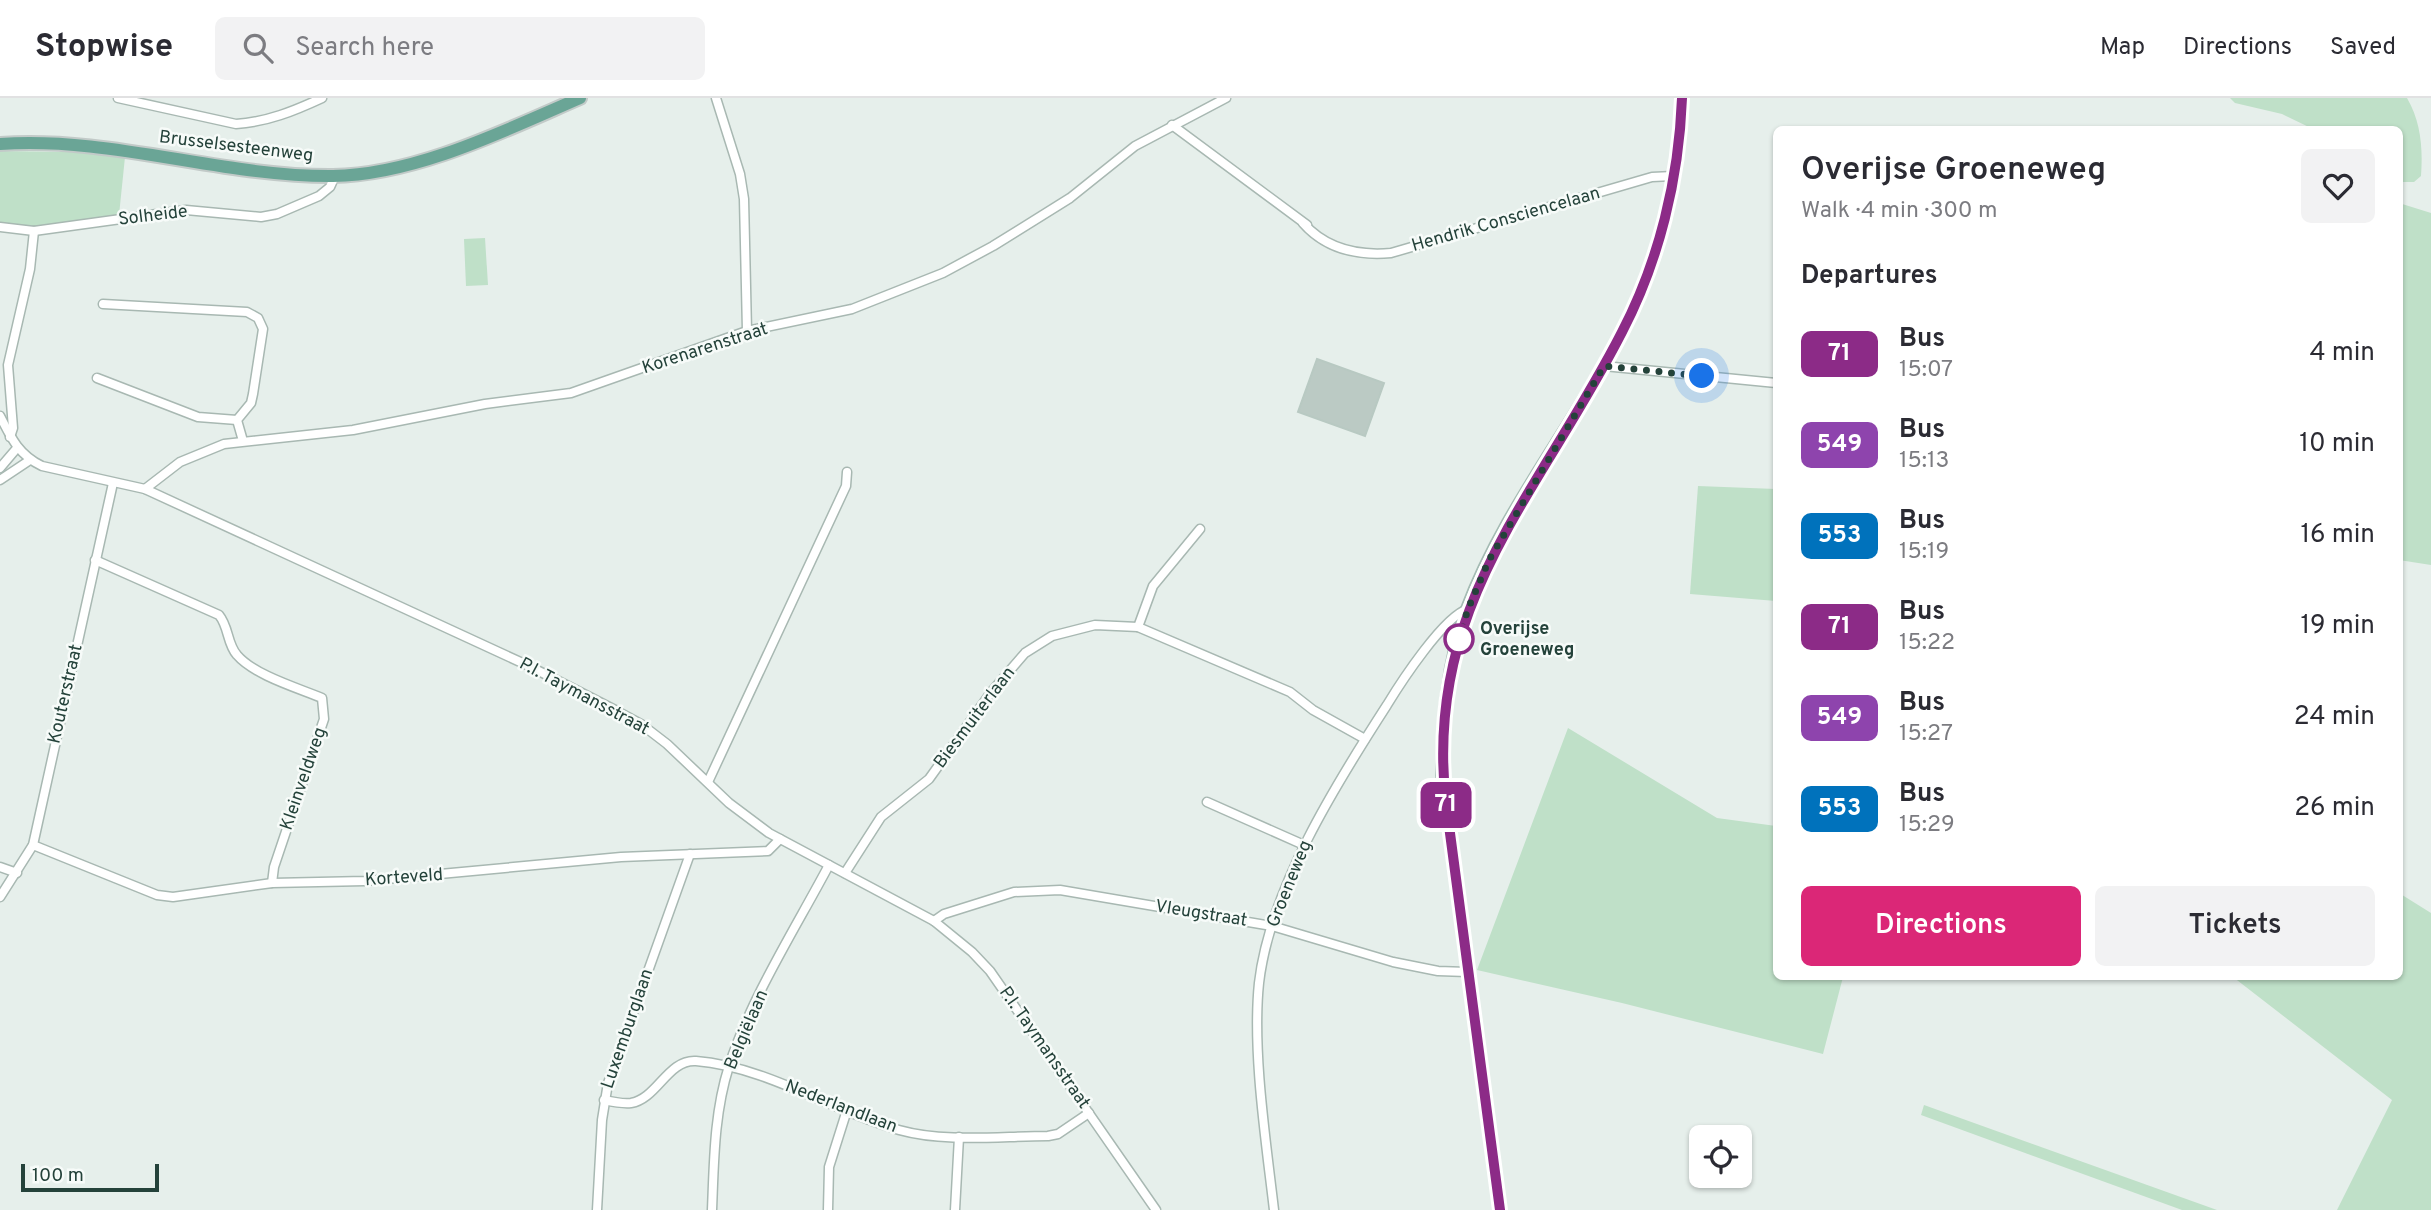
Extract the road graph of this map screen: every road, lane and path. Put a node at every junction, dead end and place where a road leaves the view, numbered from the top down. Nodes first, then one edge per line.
1 (118, 98) edge
2 (322, 98) edge
3 (580, 98) edge
4 (716, 98) edge
5 (1226, 98) edge
6 (1682, 98) edge
7 (1172, 125) junction
8 (0, 144) edge
9 (335, 176) junction
10 (1673, 176) junction
11 (0, 227) edge
12 (34, 231) junction
13 (103, 304) dead end
14 (747, 331) junction
15 (1604, 366) junction
16 (97, 378) dead end
17 (1773, 383) edge
18 (0, 415) edge
19 (237, 420) junction
20 (10, 437) junction
21 (243, 441) junction
22 (17, 448) junction
23 (30, 460) junction
24 (0, 468) edge
25 (847, 472) dead end
26 (0, 480) edge
27 (113, 483) junction
28 (145, 489) junction
29 (1200, 529) dead end
30 (95, 560) junction
31 (1468, 609) junction
32 (1138, 627) junction
33 (1365, 739) junction
34 (708, 782) junction
35 (1207, 802) dead end
36 (780, 839) junction
37 (33, 845) junction
38 (1304, 845) junction
39 (690, 854) junction
40 (829, 864) junction
41 (0, 867) edge
42 (17, 873) junction
43 (845, 873) junction
44 (272, 883) junction
45 (0, 897) edge
46 (934, 921) junction
47 (1272, 926) junction
48 (1467, 972) junction
49 (729, 1067) junction
50 (604, 1100) junction
51 (847, 1110) junction
52 (1089, 1113) junction
53 (959, 1137) junction
54 (597, 1210) edge
55 (712, 1210) edge
56 (828, 1210) edge
57 (956, 1210) edge
58 (1156, 1210) edge
59 (1274, 1210) edge
60 (1500, 1210) edge

1 - 2 street
3 - 9 main road, Brusselsesteenweg
4 - 14 street
5 - 7 street, Korenarenstraat
6 - 10 street
7 - 10 street, Hendrik Consciencelaan
7 - 14 street, Korenarenstraat
8 - 9 main road, Brusselsesteenweg
9 - 12 street, Solheide
10 - 15 street
11 - 12 street, Solheide
12 - 20 street
13 - 19 street
14 - 21 street, Korenarenstraat
15 - 17 street
15 - 31 street
16 - 19 street
18 - 20 street, P.I. Taymansstraat
19 - 21 street
20 - 22 street, P.I. Taymansstraat
21 - 28 street, Korenarenstraat
22 - 23 street, P.I. Taymansstraat
22 - 24 street
23 - 26 street
23 - 27 street, P.I. Taymansstraat
25 - 34 street
27 - 28 street, P.I. Taymansstraat
27 - 30 street, Kouterstraat
28 - 34 street, P.I. Taymansstraat
29 - 32 street
30 - 37 street, Kouterstraat
30 - 44 street, Kleinveldweg
31 - 33 street, Groeneweg
31 - 48 street
32 - 33 street, Biesmuiterlaan
32 - 43 street, Biesmuiterlaan
33 - 38 street, Groeneweg
34 - 36 street, P.I. Taymansstraat
35 - 38 street
36 - 39 street, Korteveld
36 - 40 street, P.I. Taymansstraat
37 - 42 street, Kouterstraat
37 - 44 street, Korteveld
38 - 47 street, Groeneweg
39 - 44 street, Korteveld
39 - 50 street, Luxemburglaan
40 - 43 street, P.I. Taymansstraat
40 - 49 street, Belgiëlaan
41 - 42 street
42 - 45 street, Kouterstraat
43 - 46 street, P.I. Taymansstraat
46 - 47 street, Vleugstraat
46 - 52 street, P.I. Taymansstraat
47 - 48 street, Vleugstraat
47 - 59 street, Groeneweg
48 - 60 street
49 - 50 street, Nederlandlaan
49 - 51 street, Nederlandlaan
49 - 55 street, Belgiëlaan
50 - 54 street, Luxemburglaan
51 - 53 street, Nederlandlaan
51 - 56 street
52 - 53 street, Nederlandlaan
52 - 58 street, P.I. Taymansstraat
53 - 57 street

